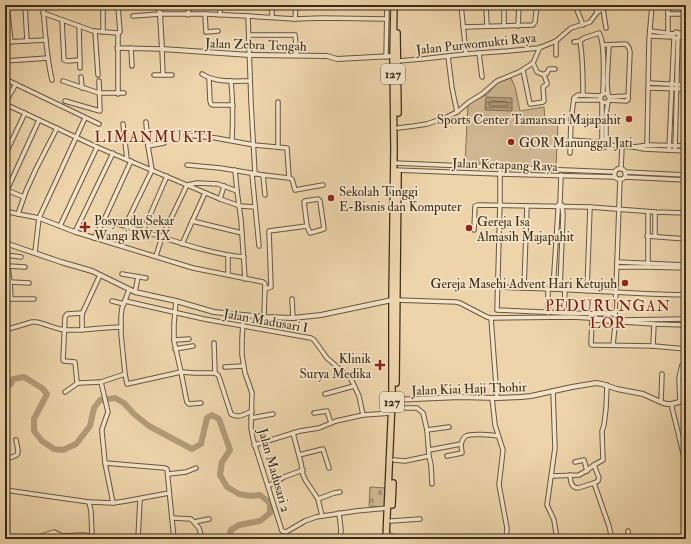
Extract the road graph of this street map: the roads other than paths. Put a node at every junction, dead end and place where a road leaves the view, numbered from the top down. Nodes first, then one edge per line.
1 (8, 5) edge
2 (25, 5) edge
3 (43, 5) edge
4 (102, 5) edge
5 (122, 5) edge
6 (158, 5) edge
7 (188, 5) edge
8 (220, 5) edge
9 (272, 5) edge
10 (296, 5) edge
11 (387, 5) edge
12 (394, 5) edge
13 (397, 5) edge
14 (461, 5) edge
15 (486, 5) edge
16 (504, 5) edge
17 (519, 5) edge
18 (537, 5) edge
19 (575, 5) edge
20 (594, 5) edge
21 (616, 5) edge
22 (652, 5) edge
23 (668, 5) edge
24 (685, 5) edge
25 (604, 7) edge
26 (597, 12) junction
27 (43, 13) junction
28 (160, 14) junction
29 (188, 14) junction
30 (205, 14) junction
31 (668, 14) junction
32 (685, 14) edge
33 (220, 15) junction
34 (133, 16) dead end
35 (248, 16) junction
36 (272, 17) junction
37 (295, 19) junction
38 (387, 19) junction
39 (62, 20) junction
40 (504, 25) junction
41 (583, 25) junction
42 (79, 26) junction
43 (487, 26) junction
44 (518, 26) junction
45 (463, 27) junction
46 (606, 28) dead end
47 (95, 31) junction
48 (218, 31) dead end
49 (103, 32) junction
50 (118, 33) junction
51 (668, 33) junction
52 (686, 33) edge
53 (650, 34) junction
54 (249, 35) junction
55 (676, 36) junction
56 (686, 37) edge
57 (46, 40) junction
58 (27, 41) junction
59 (556, 41) junction
60 (580, 41) junction
61 (5, 42) edge
62 (11, 42) junction
63 (574, 42) dead end
64 (603, 45) junction
65 (608, 45) junction
66 (540, 47) junction
67 (117, 48) junction
68 (131, 48) junction
69 (162, 49) junction
70 (478, 53) junction
71 (466, 54) junction
72 (250, 55) junction
73 (296, 55) junction
74 (556, 55) dead end
75 (448, 56) junction
76 (386, 57) junction
77 (48, 58) junction
78 (395, 59) junction
79 (80, 60) junction
80 (5, 62) edge
81 (533, 63) junction
82 (132, 66) dead end
83 (80, 68) dead end
84 (555, 69) dead end
85 (523, 70) junction
86 (202, 74) dead end
87 (544, 74) junction
88 (98, 75) dead end
89 (154, 75) dead end
90 (163, 75) junction
91 (172, 75) dead end
92 (81, 77) dead end
93 (482, 77) dead end
94 (5, 79) edge
95 (209, 79) junction
96 (52, 80) dead end
97 (63, 81) dead end
98 (98, 81) dead end
99 (230, 81) junction
100 (250, 81) junction
101 (649, 83) junction
102 (16, 84) junction
103 (674, 84) junction
104 (686, 84) edge
105 (82, 88) junction
106 (649, 88) junction
107 (674, 89) junction
108 (686, 89) edge
109 (99, 93) junction
110 (118, 94) junction
111 (124, 94) dead end
112 (583, 95) junction
113 (602, 98) junction
114 (608, 99) junction
115 (65, 100) dead end
116 (574, 100) junction
117 (278, 102) dead end
118 (5, 105) edge
119 (233, 105) junction
120 (457, 112) junction
121 (25, 113) junction
122 (85, 118) junction
123 (39, 120) junction
124 (571, 120) junction
125 (602, 121) junction
126 (146, 122) dead end
127 (99, 124) dead end
128 (123, 124) dead end
129 (57, 128) junction
130 (398, 128) junction
131 (186, 135) dead end
132 (76, 137) junction
133 (232, 140) junction
134 (570, 142) junction
135 (164, 143) dead end
136 (600, 143) junction
137 (606, 144) junction
138 (254, 145) junction
139 (669, 145) junction
140 (675, 145) junction
141 (148, 146) junction
142 (622, 146) junction
143 (646, 146) junction
144 (686, 146) edge
145 (96, 147) junction
146 (278, 147) junction
147 (650, 149) junction
148 (669, 150) junction
149 (675, 150) junction
150 (686, 151) edge
151 (113, 153) junction
152 (570, 153) dead end
153 (5, 155) edge
154 (127, 159) junction
155 (131, 161) junction
156 (413, 164) junction
157 (187, 165) dead end
158 (432, 165) junction
159 (437, 165) junction
160 (396, 167) junction
161 (500, 167) junction
162 (561, 169) junction
163 (621, 169) junction
164 (152, 170) junction
165 (235, 170) junction
166 (412, 170) junction
167 (431, 171) junction
168 (437, 171) junction
169 (615, 172) junction
170 (625, 172) junction
171 (254, 174) junction
172 (500, 174) junction
173 (263, 175) junction
174 (561, 175) junction
175 (634, 175) junction
176 (686, 175) edge
177 (167, 176) junction
178 (615, 177) junction
179 (625, 177) junction
180 (289, 178) junction
181 (620, 179) junction
182 (686, 180) edge
183 (187, 185) junction
184 (323, 185) dead end
185 (224, 186) junction
186 (6, 190) edge
187 (236, 191) junction
188 (205, 193) junction
189 (265, 195) dead end
190 (24, 197) junction
191 (220, 199) junction
192 (560, 205) junction
193 (240, 206) junction
194 (500, 206) junction
195 (527, 206) junction
196 (255, 207) junction
197 (590, 207) junction
198 (619, 210) junction
199 (5, 211) edge
200 (648, 212) junction
201 (655, 212) junction
202 (686, 213) edge
203 (18, 214) junction
204 (39, 218) junction
205 (104, 220) junction
206 (192, 221) junction
207 (60, 226) junction
208 (125, 226) junction
209 (307, 226) junction
210 (474, 230) dead end
211 (143, 231) junction
212 (75, 232) junction
213 (242, 233) junction
214 (647, 236) junction
215 (655, 236) junction
216 (162, 237) junction
217 (94, 238) junction
218 (686, 238) edge
219 (182, 244) junction
220 (556, 244) junction
221 (562, 244) junction
222 (259, 246) dead end
223 (6, 249) edge
224 (35, 252) junction
225 (555, 252) junction
226 (561, 252) junction
227 (156, 256) junction
228 (228, 256) junction
229 (21, 257) dead end
230 (244, 257) junction
231 (617, 262) junction
232 (648, 265) junction
233 (686, 265) edge
234 (8, 266) junction
235 (25, 267) dead end
236 (617, 267) junction
237 (686, 268) edge
238 (122, 274) dead end
239 (100, 275) junction
240 (228, 275) junction
241 (138, 277) junction
242 (146, 278) dead end
243 (245, 279) junction
244 (10, 282) junction
245 (29, 283) dead end
246 (497, 287) junction
247 (524, 288) junction
248 (265, 289) junction
249 (551, 289) junction
250 (560, 289) junction
251 (129, 290) junction
252 (565, 290) junction
253 (588, 291) junction
254 (135, 292) junction
255 (616, 292) junction
256 (686, 295) edge
257 (5, 299) edge
258 (11, 299) junction
259 (34, 299) dead end
260 (292, 299) dead end
261 (176, 300) junction
262 (394, 300) junction
263 (112, 301) dead end
264 (124, 302) junction
265 (174, 312) junction
266 (82, 313) junction
267 (548, 313) junction
268 (564, 314) junction
269 (615, 314) junction
270 (245, 315) junction
271 (264, 317) junction
272 (293, 318) junction
273 (492, 318) junction
274 (686, 319) edge
275 (615, 321) junction
276 (243, 323) junction
277 (654, 324) junction
278 (685, 325) dead end
279 (121, 327) junction
280 (5, 330) edge
281 (65, 330) junction
282 (82, 330) junction
283 (174, 340) junction
284 (189, 340) dead end
285 (214, 343) dead end
286 (193, 346) dead end
287 (613, 346) junction
288 (652, 346) junction
289 (175, 349) junction
290 (686, 349) edge
291 (682, 364) dead end
292 (225, 366) dead end
293 (243, 366) junction
294 (182, 372) junction
295 (215, 373) junction
296 (125, 374) junction
297 (662, 374) dead end
298 (101, 382) junction
299 (78, 383) junction
300 (607, 385) junction
301 (354, 386) junction
302 (553, 391) junction
303 (65, 392) dead end
304 (325, 394) dead end
305 (495, 398) junction
306 (394, 400) junction
307 (686, 400) edge
308 (661, 402) junction
309 (680, 402) junction
310 (201, 403) dead end
311 (672, 404) junction
312 (393, 410) junction
313 (252, 411) junction
314 (314, 413) dead end
315 (273, 414) dead end
316 (362, 415) junction
317 (252, 418) junction
318 (331, 423) junction
319 (449, 427) dead end
320 (427, 430) junction
321 (293, 433) junction
322 (498, 436) junction
323 (16, 440) dead end
324 (461, 444) junction
325 (254, 445) junction
326 (429, 450) junction
327 (299, 455) junction
328 (430, 456) junction
329 (447, 456) dead end
330 (5, 459) edge
331 (394, 460) junction
332 (575, 462) dead end
333 (105, 463) junction
334 (594, 465) junction
335 (686, 465) edge
336 (196, 468) dead end
337 (329, 468) dead end
338 (302, 470) junction
339 (587, 471) junction
340 (168, 474) junction
341 (570, 475) junction
342 (552, 476) junction
343 (594, 483) junction
344 (432, 484) dead end
345 (268, 486) junction
346 (5, 490) edge
347 (340, 492) dead end
348 (169, 493) junction
349 (140, 499) junction
350 (318, 499) junction
351 (89, 502) junction
352 (113, 503) junction
353 (388, 508) junction
354 (339, 513) junction
355 (322, 516) junction
356 (172, 518) junction
357 (209, 519) dead end
358 (420, 519) dead end
359 (391, 521) junction
360 (194, 522) junction
361 (628, 531) dead end
362 (92, 536) junction
363 (64, 537) edge
364 (390, 538) edge
365 (33, 539) edge
366 (99, 539) edge
367 (138, 539) edge
368 (174, 539) edge
369 (202, 539) edge
370 (340, 539) edge
371 (506, 539) edge
372 (557, 539) edge
373 (612, 539) edge
374 (629, 539) edge

1 - 62 street
2 - 58 street
3 - 27 street
4 - 49 street
5 - 50 street
6 - 28 street
7 - 29 street
8 - 33 street
9 - 36 street
10 - 37 street
11 - 38 street
12 - 78 main road, 127
13 - 78 main road, 127
14 - 45 street
15 - 43 street
16 - 40 street
17 - 44 street
18 - 44 street
19 - 41 street
20 - 26 street
21 - 25 street, Jalan Purwomukti Raya
22 - 53 street
23 - 31 street
24 - 32 street
25 - 26 street, Jalan Purwomukti Raya
25 - 46 street
26 - 41 street, Jalan Purwomukti Raya
27 - 39 street
27 - 57 street
28 - 29 street
28 - 34 street
28 - 69 street
29 - 30 street
30 - 33 street
30 - 48 street
31 - 32 street
31 - 51 street
33 - 35 street
35 - 36 street
35 - 54 street
36 - 37 street
37 - 38 street
38 - 76 street
39 - 42 street
39 - 79 street
40 - 43 street
40 - 44 street
41 - 59 street, Jalan Purwomukti Raya
42 - 47 street
42 - 79 street
43 - 45 street
45 - 71 street
47 - 49 street
47 - 88 street
49 - 50 street
50 - 67 street
51 - 53 street
51 - 55 street
52 - 55 street
53 - 55 street
53 - 101 street
54 - 72 street
54 - 73 street
55 - 56 street
55 - 103 street
57 - 58 street
57 - 77 street
58 - 62 street
59 - 66 street, Jalan Purwomukti Raya
59 - 74 street
60 - 63 street
60 - 64 street
60 - 112 street
61 - 62 street
64 - 65 street
64 - 113 street
65 - 114 street
65 - 114 street
66 - 70 street, Jalan Purwomukti Raya
66 - 81 street
67 - 68 street, Jalan Zebra Tengah
67 - 110 street
68 - 69 street, Jalan Zebra Tengah
68 - 82 street
69 - 72 street, Jalan Zebra Tengah
69 - 90 street
70 - 71 street, Jalan Purwomukti Raya
70 - 93 street
71 - 75 street, Jalan Purwomukti Raya
72 - 73 street, Jalan Zebra Tengah
72 - 100 street
73 - 76 street, Jalan Zebra Tengah
75 - 78 street, Jalan Purwomukti Raya
75 - 120 street
76 - 78 street, Jalan Zebra Tengah
77 - 80 street
77 - 96 street
78 - 130 main road, 127
78 - 160 main road, 127
79 - 83 street
81 - 85 street
81 - 87 street
84 - 87 street
85 - 87 street
85 - 120 street
86 - 95 street
89 - 90 street
90 - 91 street
92 - 105 street
94 - 102 street
95 - 99 street
95 - 119 street
97 - 105 street
98 - 109 street
99 - 100 street
99 - 119 street
100 - 138 street
101 - 103 street
101 - 106 street
102 - 118 street
102 - 122 street
103 - 104 street
103 - 107 street
105 - 109 street
106 - 107 street
106 - 143 street
107 - 108 street
107 - 139 street
107 - 140 street
109 - 110 street
109 - 115 street
110 - 111 street
112 - 113 street
112 - 116 street
113 - 114 street
113 - 114 street
113 - 116 street
113 - 125 street
114 - 137 street
116 - 124 street
117 - 146 street
118 - 121 street
119 - 133 street
120 - 130 street
121 - 123 street
121 - 153 street
122 - 127 street
122 - 132 street
123 - 129 street
123 - 186 street
124 - 125 street
124 - 134 street
125 - 136 street
126 - 141 street
128 - 154 street
129 - 132 street
129 - 190 street
130 - 160 main road, 127
131 - 133 street
132 - 145 street
132 - 204 street
133 - 138 street
134 - 136 street
134 - 152 street
135 - 141 street
136 - 137 street
136 - 137 street
137 - 142 street
138 - 146 street
138 - 171 street
139 - 140 street
139 - 143 street
139 - 148 street
140 - 144 street
140 - 149 street
141 - 164 street
142 - 143 street
142 - 163 street
143 - 147 street
143 - 147 street
145 - 151 street
145 - 207 street
146 - 180 street
147 - 148 street
148 - 149 street
149 - 150 street
151 - 154 street
151 - 212 street
154 - 155 street
155 - 164 street
155 - 205 street
156 - 158 street, Jalan Ketapang Raya
156 - 160 street, Jalan Ketapang Raya
156 - 166 street
157 - 165 street
158 - 159 street, Jalan Ketapang Raya
158 - 167 street
159 - 161 street, Jalan Ketapang Raya
159 - 168 street
160 - 166 street, Jalan Ketapang Raya
160 - 262 main road, 127
161 - 162 street, Jalan Ketapang Raya
161 - 172 street
162 - 169 street, Jalan Ketapang Raya
162 - 174 street
163 - 169 street
163 - 170 street
164 - 177 street
164 - 208 street
165 - 171 street
165 - 187 street
166 - 167 street, Jalan Ketapang Raya
167 - 168 street, Jalan Ketapang Raya
168 - 172 street, Jalan Ketapang Raya
169 - 178 street
170 - 175 street
170 - 179 street
171 - 173 street
171 - 196 street
172 - 174 street, Jalan Ketapang Raya
172 - 194 street
173 - 180 street
173 - 189 street
174 - 178 street, Jalan Ketapang Raya
174 - 192 street
175 - 176 street
175 - 179 street
175 - 182 street
177 - 183 street
177 - 211 street
178 - 181 street
179 - 181 street
180 - 184 street
181 - 198 street
183 - 185 street
183 - 188 street
183 - 216 street
185 - 187 street
185 - 191 street
186 - 190 street
187 - 193 street
188 - 191 street
188 - 206 street
190 - 203 street
191 - 193 street
192 - 195 street
192 - 197 street
192 - 220 street
192 - 221 street
193 - 196 street
193 - 213 street
194 - 195 street
194 - 210 street
194 - 246 street
195 - 247 street
196 - 222 street
197 - 198 street
197 - 253 street
198 - 200 street
198 - 231 street
199 - 203 street
200 - 201 street
200 - 214 street
201 - 202 street
201 - 215 street
203 - 204 street
204 - 207 street
204 - 224 street
205 - 208 street
205 - 217 street
206 - 213 street
206 - 219 street
207 - 212 street
208 - 211 street
209 - 209 street
209 - 248 street
211 - 216 street
212 - 217 street
213 - 230 street
214 - 215 street
214 - 232 street
215 - 218 street
216 - 219 street
216 - 227 street
217 - 227 street
219 - 228 street
220 - 221 street
220 - 225 street
221 - 226 street
223 - 224 street
223 - 229 street
223 - 234 street
224 - 239 street
225 - 226 street
225 - 249 street
226 - 250 street
227 - 240 street
228 - 230 street
228 - 240 street
230 - 243 street
231 - 232 street
231 - 236 street
232 - 233 street
232 - 236 street
232 - 237 street
234 - 235 street
234 - 244 street
236 - 255 street
238 - 241 street
239 - 251 street
239 - 266 street
240 - 243 street
241 - 242 street
241 - 254 street
243 - 248 street
244 - 245 street
244 - 258 street
246 - 247 street
246 - 267 street
247 - 249 street
248 - 271 street
249 - 250 street
249 - 267 street
250 - 252 street
251 - 254 street
251 - 264 street
252 - 253 street
252 - 268 street
253 - 255 street
254 - 261 street
255 - 256 street
255 - 269 street
257 - 258 street
258 - 259 street
260 - 272 street
261 - 265 street
261 - 270 street
262 - 272 street
262 - 273 street
262 - 306 main road, 127
263 - 264 street, Jalan Madusari I
264 - 265 street, Jalan Madusari I
264 - 279 street
265 - 276 street, Jalan Madusari I
265 - 283 street
266 - 281 street
266 - 282 street
267 - 268 street
268 - 269 street
269 - 275 street
270 - 271 street
270 - 276 street, Jalan Madusari 2
271 - 272 street
273 - 275 street
273 - 305 street
274 - 275 street
275 - 277 street
275 - 287 street
275 - 287 street
276 - 293 street, Jalan Madusari 2
276 - 301 street, Jalan Madusari I
277 - 278 street
277 - 288 street
279 - 282 street
279 - 296 street
280 - 281 street
281 - 282 street
281 - 299 street
283 - 284 street
283 - 289 street
285 - 295 street
286 - 289 street
287 - 288 street
288 - 290 street
289 - 294 street
291 - 309 street
292 - 293 street
293 - 313 street, Jalan Madusari 2
294 - 295 street
294 - 296 street
294 - 310 street
295 - 313 street
296 - 298 street
297 - 308 street
298 - 299 street
298 - 333 street
299 - 303 street
300 - 302 street, Jalan Kiai Haji Thohir
300 - 308 street, Jalan Kiai Haji Thohir
300 - 334 street
301 - 304 street
301 - 316 street, Jalan Madusari I
302 - 305 street, Jalan Kiai Haji Thohir
302 - 342 street
305 - 306 street, Jalan Kiai Haji Thohir
305 - 322 street
306 - 312 main road, 127
307 - 309 street, Jalan Kiai Haji Thohir
308 - 311 street, Jalan Kiai Haji Thohir
309 - 311 street, Jalan Kiai Haji Thohir
311 - 335 street
312 - 316 street
312 - 320 street
312 - 331 main road, 127
312 - 353 main road, 127
313 - 317 street, Jalan Madusari 2
314 - 318 street
315 - 317 street
316 - 318 street
317 - 325 street, Jalan Madusari 2
318 - 321 street
319 - 320 street
320 - 326 street
321 - 325 street
321 - 327 street
322 - 324 street
322 - 371 street
323 - 330 street
324 - 326 street
324 - 329 street
325 - 345 street, Jalan Madusari 2
326 - 328 street
327 - 337 street
327 - 338 street
328 - 331 street
328 - 344 street
331 - 359 main road, 127
332 - 339 street
333 - 340 street
333 - 352 street
334 - 339 street
334 - 343 street
336 - 340 street
338 - 345 street
338 - 350 street
339 - 341 street
340 - 348 street
341 - 342 street
341 - 343 street
342 - 372 street
343 - 373 street
345 - 355 street, Jalan Madusari 2
346 - 351 street
347 - 350 street
348 - 349 street
348 - 356 street
349 - 352 street
349 - 367 street
350 - 355 street
351 - 352 street
351 - 362 street
353 - 354 street
353 - 364 main road, 127
354 - 355 street
354 - 370 street
356 - 360 street
356 - 368 street
357 - 360 street
358 - 359 street
359 - 364 main road, 127
360 - 369 street
361 - 374 street
362 - 363 street
362 - 366 street
363 - 365 street

